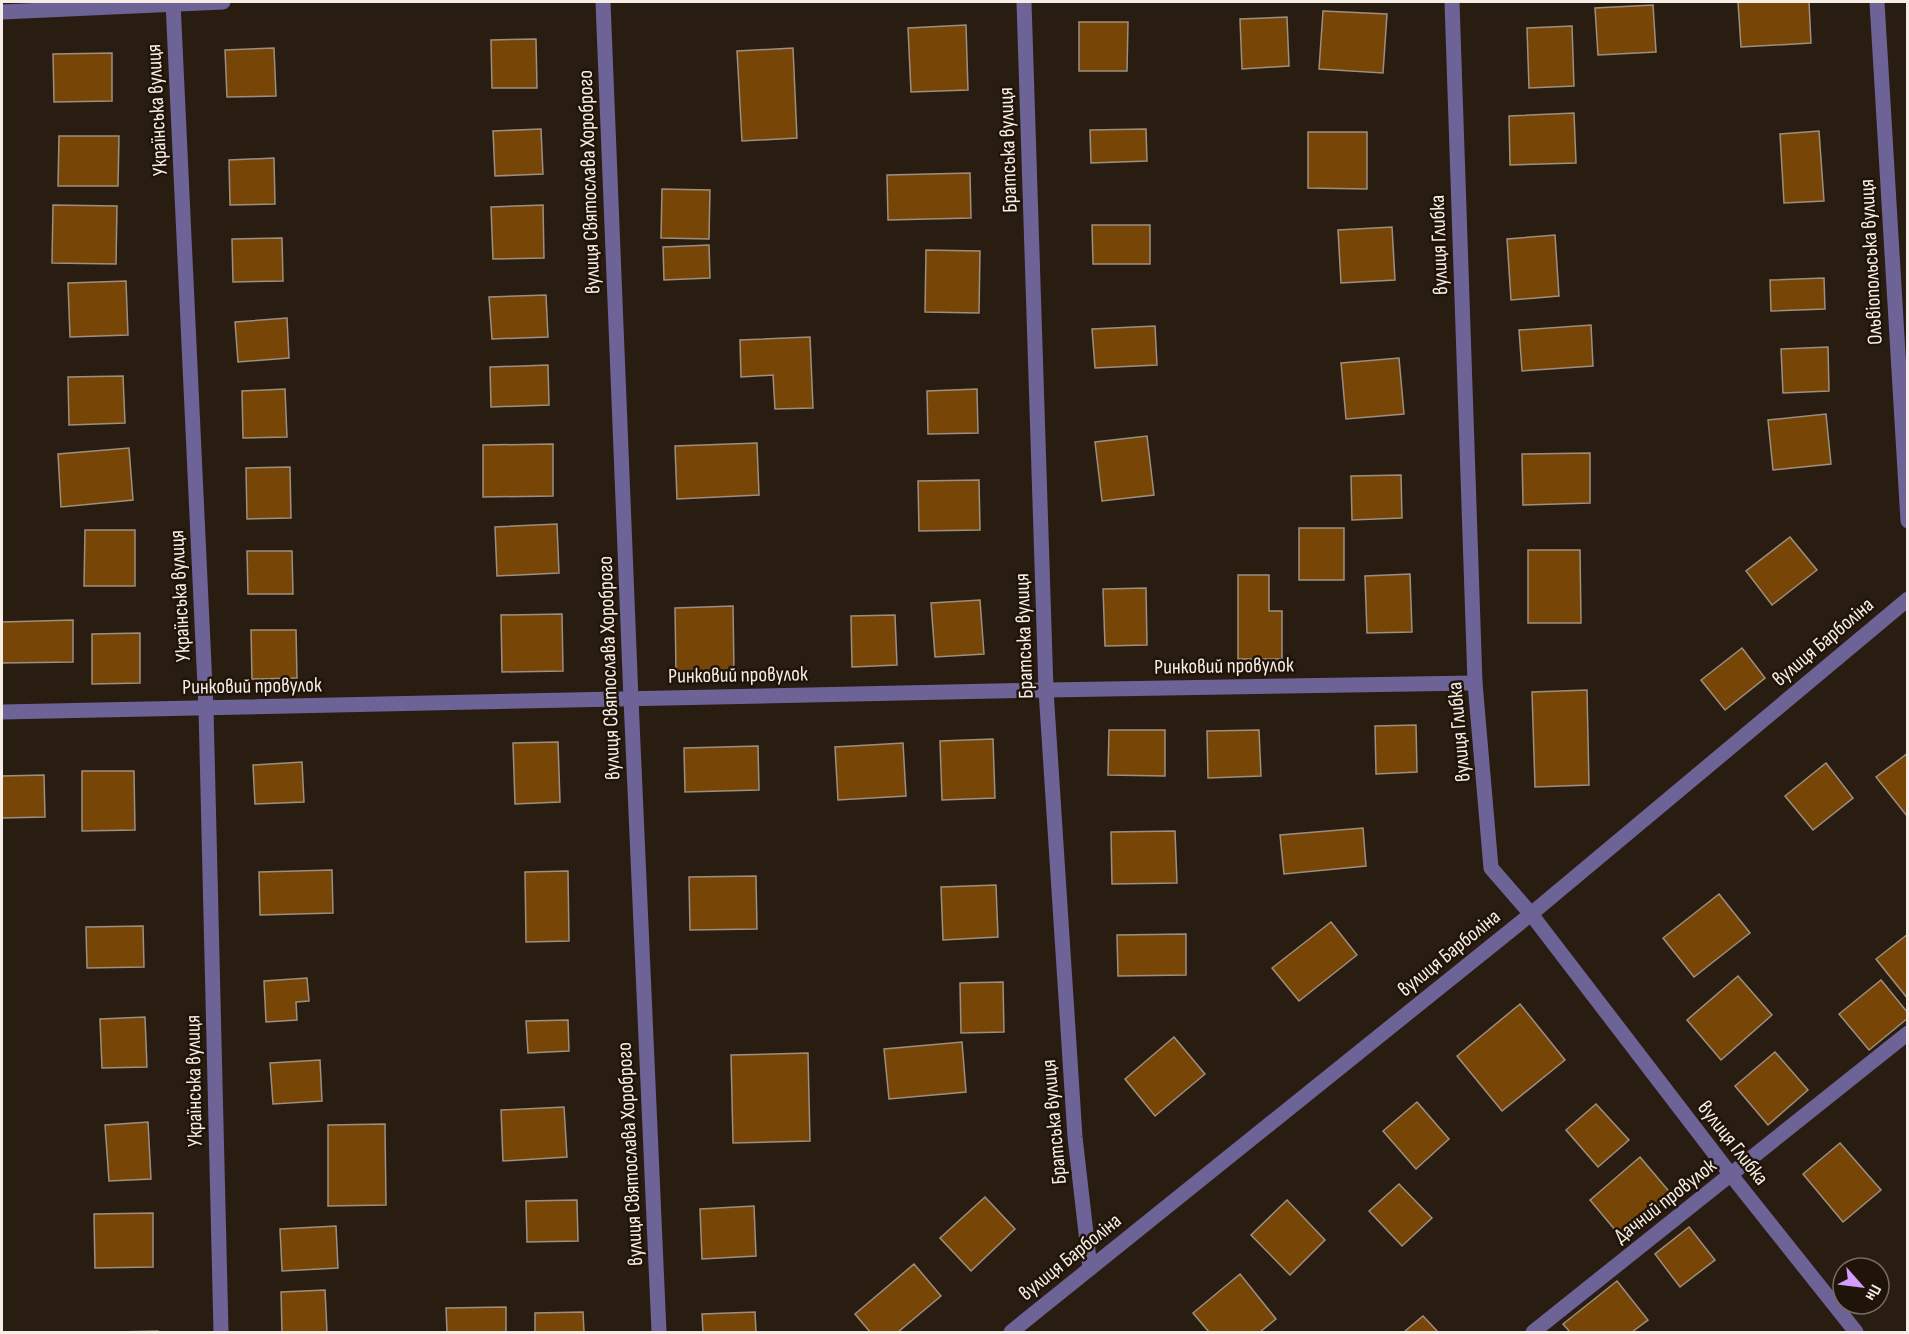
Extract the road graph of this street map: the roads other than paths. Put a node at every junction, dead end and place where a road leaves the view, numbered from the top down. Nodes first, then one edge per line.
1 (222, 2) edge
2 (603, 2) edge
3 (1024, 2) edge
4 (1452, 2) edge
5 (1877, 2) edge
6 (173, 3) edge
7 (2, 12) edge
8 (1908, 521) edge
9 (1908, 599) edge
10 (1475, 683) junction
11 (1046, 690) junction
12 (631, 699) junction
13 (206, 708) junction
14 (2, 712) edge
15 (1531, 914) junction
16 (1908, 1034) edge
17 (1731, 1175) junction
18 (1090, 1268) junction
19 (220, 1332) edge
20 (659, 1332) edge
21 (1011, 1332) edge
22 (1533, 1332) edge
23 (1856, 1332) edge

1 - 6 street
2 - 12 street, вулиця Святослава Хороброго
3 - 11 street, Братська вулиця
4 - 10 street, вулиця Глибка
5 - 8 street, Ольвіопольська вулиця
6 - 7 street
6 - 13 street, Українська вулиця
9 - 15 street, вулиця Барболіна
10 - 11 street, Ринковий провулок
10 - 15 street, вулиця Глибка
11 - 12 street, Ринковий провулок
11 - 18 street, Братська вулиця
12 - 13 street, Ринковий провулок
12 - 20 street, вулиця Святослава Хороброго
13 - 14 street, Ринковий провулок
13 - 19 street, Українська вулиця
15 - 17 street, вулиця Глибка
15 - 18 street, вулиця Барболіна
16 - 17 street, Дачний провулок
17 - 22 street, Дачний провулок
17 - 23 street, вулиця Глибка
18 - 21 street, вулиця Барболіна

